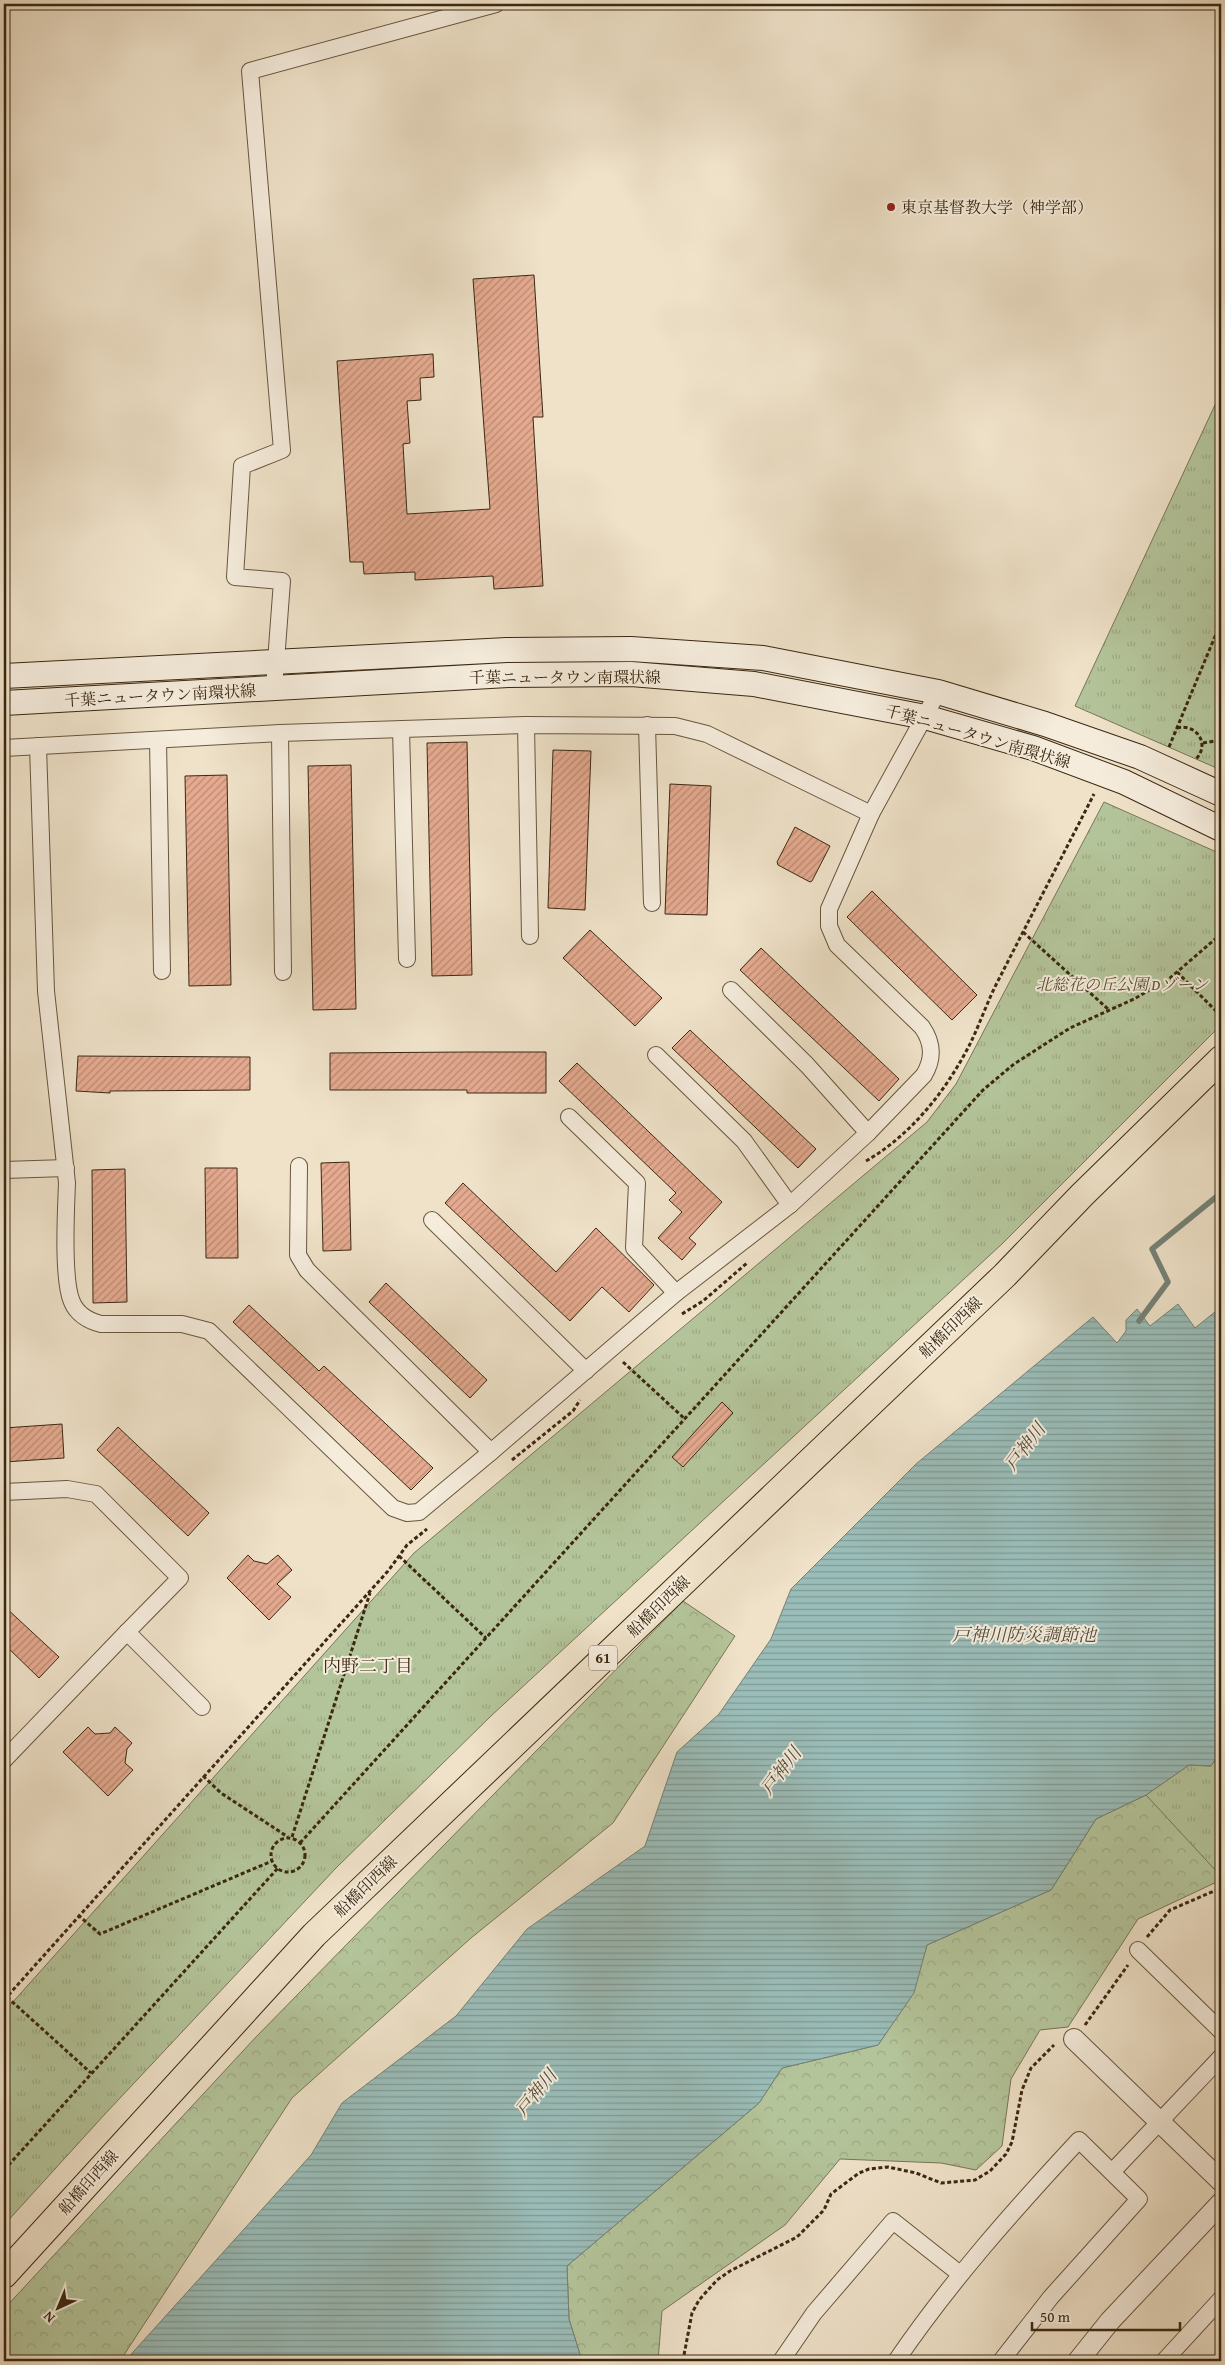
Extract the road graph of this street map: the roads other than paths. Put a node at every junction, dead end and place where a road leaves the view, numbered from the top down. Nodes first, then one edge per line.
1 (496, 4) edge
2 (276, 662) junction
3 (4, 676) edge
4 (274, 688) junction
5 (938, 692) junction
6 (4, 703) edge
7 (925, 716) junction
8 (526, 725) junction
9 (647, 726) junction
10 (401, 729) junction
11 (280, 733) junction
12 (158, 740) junction
13 (38, 746) junction
14 (4, 748) edge
15 (1221, 794) edge
16 (871, 814) junction
17 (1221, 829) edge
18 (652, 903) dead end
19 (530, 936) dead end
20 (407, 959) dead end
21 (162, 970) dead end
22 (283, 972) dead end
23 (732, 990) dead end
24 (656, 1055) dead end
25 (1221, 1059) edge
26 (569, 1117) dead end
27 (868, 1133) junction
28 (299, 1166) dead end
29 (66, 1168) junction
30 (4, 1170) edge
31 (790, 1205) junction
32 (432, 1220) dead end
33 (676, 1293) junction
34 (586, 1371) junction
35 (491, 1452) junction
36 (4, 1492) edge
37 (127, 1632) junction
38 (202, 1707) dead end
39 (4, 1760) edge
40 (1138, 1950) dead end
41 (1221, 2031) edge
42 (1074, 2039) dead end
43 (1221, 2057) edge
44 (1160, 2122) junction
45 (1112, 2172) junction
46 (1221, 2180) edge
47 (1221, 2203) edge
48 (960, 2274) junction
49 (4, 2275) edge
50 (1221, 2300) edge
51 (781, 2361) edge
52 (896, 2361) edge
53 (1001, 2361) edge
54 (1078, 2361) edge
55 (1164, 2361) edge

1 - 2 street
2 - 3 main road, 千葉ニュータウン南環状線
2 - 4 street
2 - 5 main road, 千葉ニュータウン南環状線
4 - 6 main road, 千葉ニュータウン南環状線
4 - 7 main road, 千葉ニュータウン南環状線
5 - 7 street
5 - 15 main road, 千葉ニュータウン南環状線
7 - 16 street
7 - 17 main road, 千葉ニュータウン南環状線
8 - 9 street
8 - 10 street
8 - 19 street
9 - 16 street
9 - 18 street
10 - 11 street
10 - 20 street
11 - 12 street
11 - 22 street
12 - 13 street
12 - 21 street
13 - 14 street
13 - 29 street
16 - 27 street
23 - 27 street
24 - 31 street
25 - 49 main road, 船橋印西線 / 61
26 - 33 street
27 - 31 street
28 - 35 street
29 - 30 street
29 - 35 street
31 - 33 street
32 - 34 street
33 - 34 street
34 - 35 street
36 - 37 street
37 - 38 street
37 - 39 street
40 - 41 street
42 - 44 street
43 - 44 street
44 - 45 street
44 - 46 street
45 - 48 street
45 - 53 street
47 - 54 street
48 - 51 street
48 - 52 street
50 - 55 street

